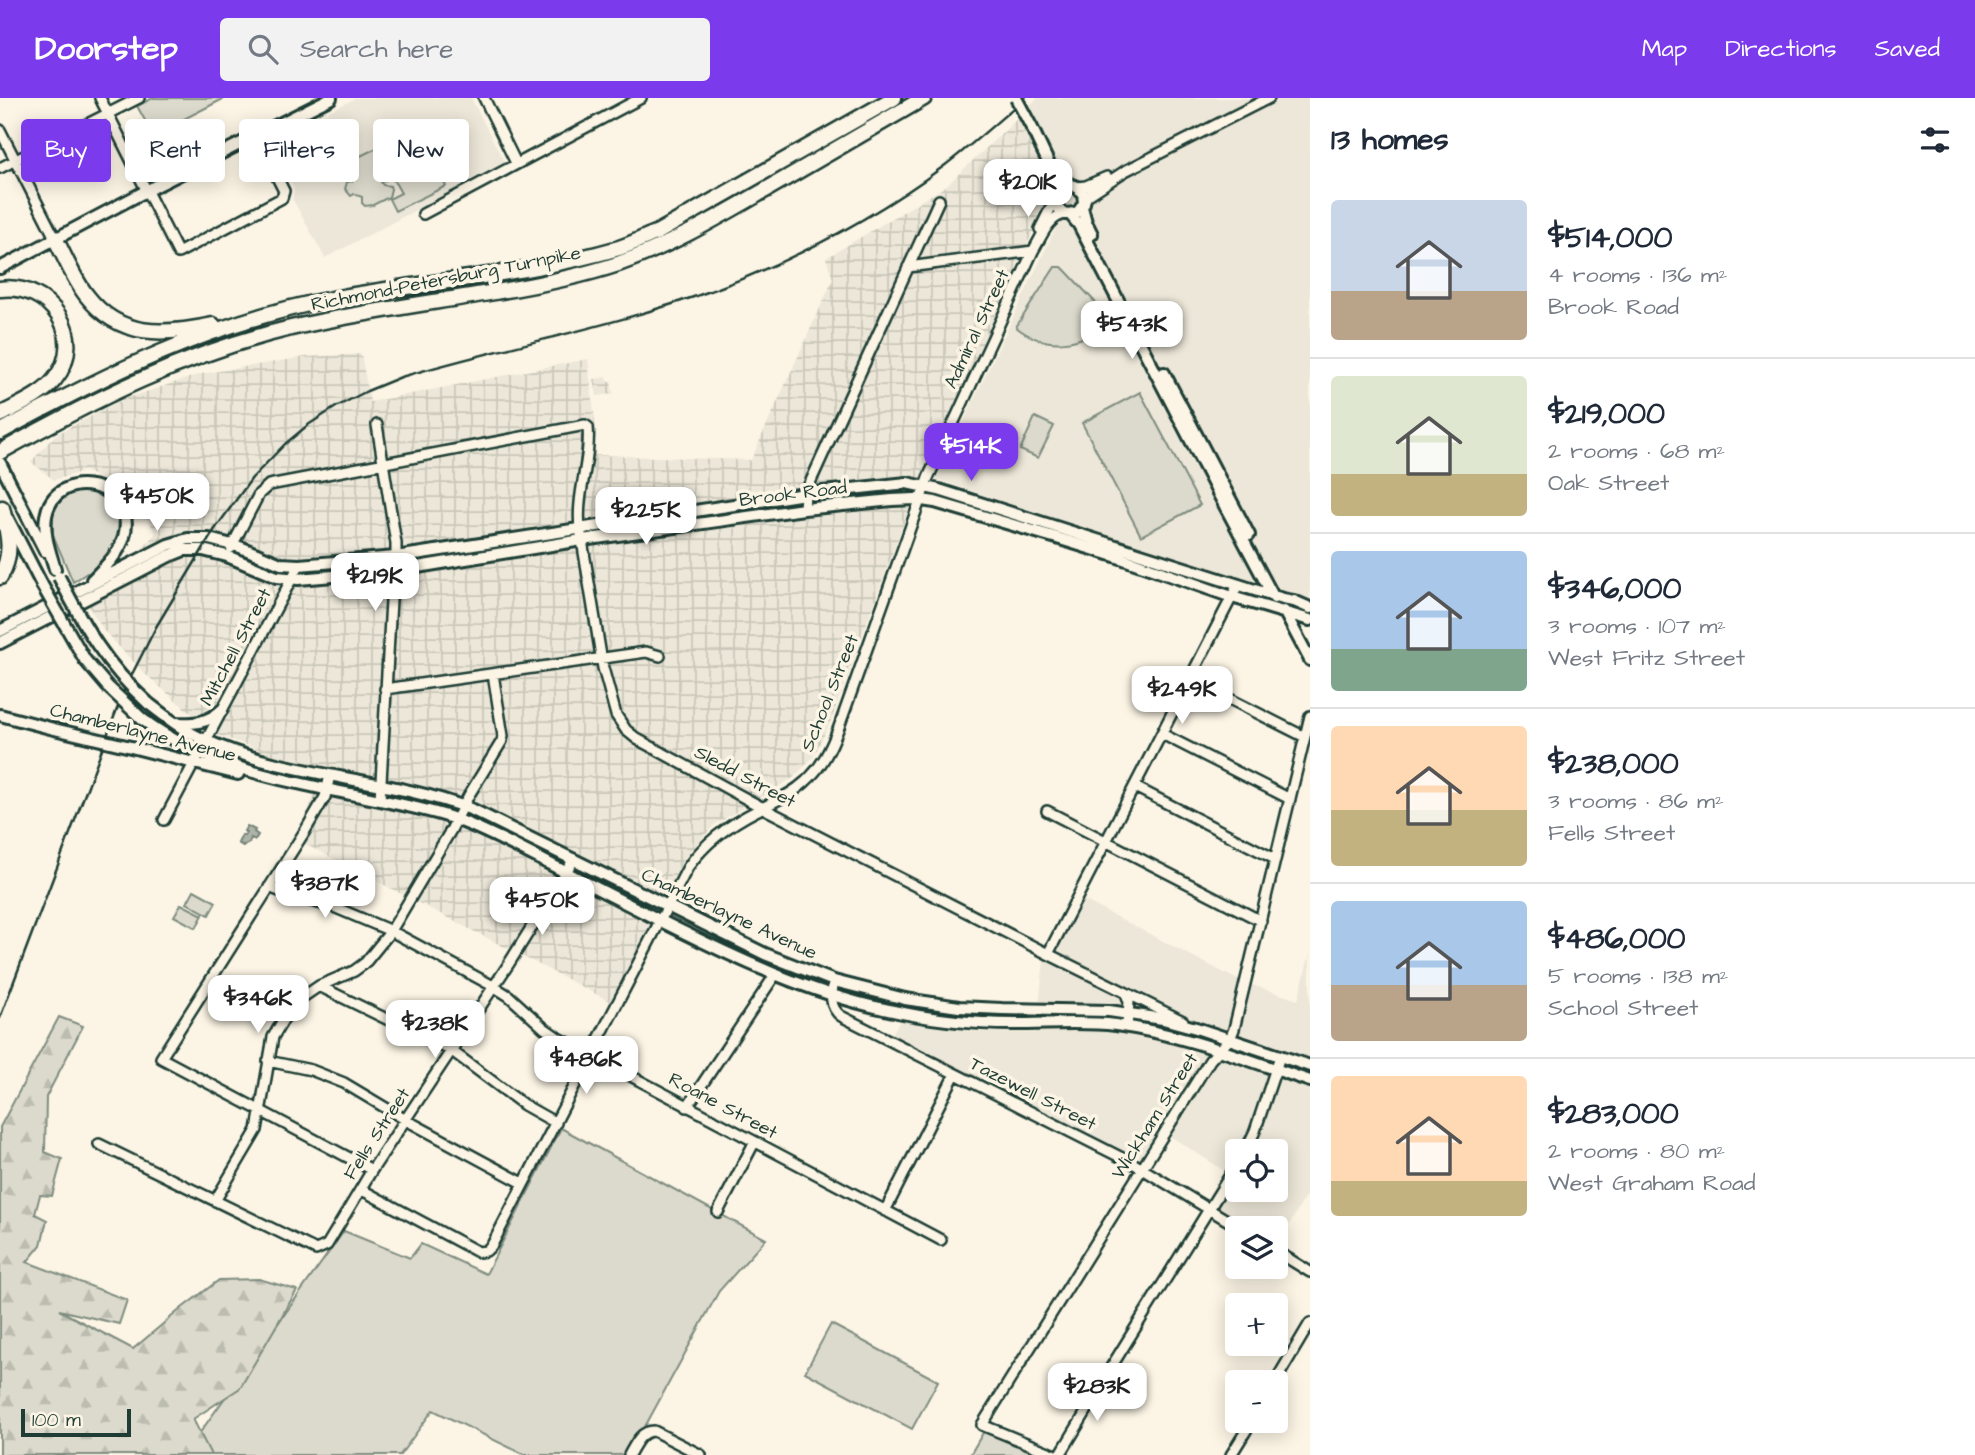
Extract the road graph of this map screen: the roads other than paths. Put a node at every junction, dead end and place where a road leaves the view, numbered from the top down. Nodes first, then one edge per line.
1 (100, 98) edge
2 (139, 98) edge
3 (331, 98) edge
4 (484, 98) edge
5 (641, 98) edge
6 (894, 98) edge
7 (924, 98) edge
8 (1016, 98) edge
9 (1269, 98) edge
10 (108, 114) junction
11 (290, 119) edge
12 (0, 130) edge
13 (239, 144) edge
14 (15, 160) junction
15 (516, 163) junction
16 (0, 168) edge
17 (1053, 171) junction
18 (1125, 171) junction
19 (280, 182) edge
20 (1074, 186) junction
21 (146, 191) junction
22 (1055, 197) junction
23 (939, 201) dead end
24 (1083, 205) junction
25 (423, 214) dead end
26 (1068, 214) junction
27 (55, 238) junction
28 (1033, 251) junction
29 (908, 267) junction
30 (0, 268) edge
31 (0, 289) edge
32 (235, 323) junction
33 (0, 415) edge
34 (377, 425) dead end
35 (0, 432) edge
36 (0, 452) edge
37 (0, 463) edge
38 (384, 463) junction
39 (925, 486) junction
40 (805, 494) junction
41 (920, 500) junction
42 (1, 506) edge
43 (804, 509) junction
44 (581, 534) junction
45 (233, 545) junction
46 (228, 556) junction
47 (396, 557) junction
48 (299, 565) junction
49 (393, 571) junction
50 (57, 573) junction
51 (0, 577) edge
52 (292, 579) junction
53 (1238, 585) junction
54 (83, 588) junction
55 (1232, 597) junction
56 (1278, 598) junction
57 (1310, 608) edge
58 (1287, 614) junction
59 (1310, 620) edge
60 (0, 631) edge
61 (0, 643) edge
62 (660, 656) dead end
63 (601, 658) junction
64 (1310, 660) edge
65 (493, 674) junction
66 (1190, 679) junction
67 (385, 689) junction
68 (222, 710) junction
69 (0, 715) edge
70 (1310, 716) edge
71 (174, 723) junction
72 (1162, 734) junction
73 (1305, 737) junction
74 (206, 741) junction
75 (197, 759) junction
76 (330, 775) junction
77 (380, 786) junction
78 (1135, 787) junction
79 (327, 789) junction
80 (1290, 799) junction
81 (380, 800) junction
82 (464, 807) junction
83 (762, 808) junction
84 (1047, 811) dead end
85 (164, 820) dead end
86 (457, 820) junction
87 (1107, 841) junction
88 (574, 859) junction
89 (1275, 859) junction
90 (566, 872) junction
91 (269, 887) junction
92 (667, 905) junction
93 (660, 920) junction
94 (1261, 921) junction
95 (391, 931) junction
96 (1048, 954) junction
97 (775, 975) junction
98 (834, 981) junction
99 (319, 986) junction
100 (493, 986) junction
101 (1126, 993) junction
102 (831, 995) junction
103 (1128, 1013) junction
104 (1127, 1027) junction
105 (1196, 1028) junction
106 (1230, 1039) junction
107 (1218, 1050) junction
108 (452, 1051) junction
109 (590, 1055) junction
110 (1280, 1056) junction
111 (268, 1061) junction
112 (1310, 1066) edge
113 (1276, 1070) junction
114 (956, 1074) junction
115 (1310, 1081) edge
116 (687, 1107) junction
117 (261, 1110) junction
118 (406, 1120) junction
119 (556, 1123) junction
120 (1251, 1139) edge
121 (99, 1143) dead end
122 (754, 1143) junction
123 (1142, 1169) junction
124 (372, 1170) junction
125 (523, 1183) junction
126 (1225, 1184) edge
127 (362, 1190) junction
128 (215, 1201) junction
129 (1209, 1210) junction
130 (885, 1211) junction
131 (718, 1212) dead end
132 (1225, 1219) edge
133 (941, 1240) dead end
134 (1288, 1258) edge
135 (1310, 1272) edge
136 (1310, 1323) edge
137 (1282, 1370) edge
138 (1245, 1433) edge
139 (629, 1455) edge
140 (701, 1455) edge
141 (1058, 1455) edge
142 (1231, 1455) edge

1 - 10 street
2 - 10 street
3 - 11 main road
4 - 15 street
5 - 15 street
6 - 32 highway, Richmond-Petersburg Turnpike
7 - 36 highway, Richmond-Petersburg Turnpike
8 - 17 main road, bridge
9 - 18 street
10 - 14 street
10 - 21 street
12 - 14 street
13 - 21 main road
14 - 16 street
14 - 27 street
15 - 25 street
17 - 20 main road
17 - 22 main road
18 - 20 street
18 - 24 street
19 - 21 street
20 - 22 main road
20 - 24 main road
21 - 27 main road
22 - 26 main road
22 - 28 street, Admiral Street
23 - 29 street
24 - 26 main road
24 - 56 main road
26 - 28 street, Admiral Street
26 - 56 main road
27 - 30 main road
27 - 32 highway
28 - 29 street
28 - 39 street, Admiral Street
29 - 40 street
31 - 33 highway
32 - 35 highway, Richmond-Petersburg Turnpike
34 - 38 street
37 - 50 main road, Chamberlayne Avenue
38 - 44 street, Sledd Street
38 - 45 street
38 - 47 street
39 - 40 main road, Brook Road
39 - 41 street, Admiral Street
39 - 53 main road, Brook Road
40 - 43 street
40 - 44 main road, Brook Road
41 - 43 main road, Brook Road
41 - 55 main road, Brook Road
41 - 83 street, School Street
42 - 51 highway
42 - 75 main road, Chamberlayne Avenue, bridge
43 - 44 main road, Brook Road
44 - 47 main road, Brook Road
44 - 49 main road, Brook Road
44 - 63 street, Sledd Street
45 - 46 street
45 - 48 main road, Brook Road
45 - 54 main road, Brook Road
46 - 52 main road, Brook Road
46 - 61 main road, Brook Road
47 - 48 main road, Brook Road
47 - 49 street
48 - 52 street, Mitchell Street
49 - 52 main road, Brook Road
49 - 67 street
50 - 54 main road
50 - 71 main road, Chamberlayne Avenue, bridge
52 - 68 street, Mitchell Street
53 - 55 street
53 - 56 main road, Brook Road
54 - 60 main road, Brook Road
55 - 58 main road, Brook Road
55 - 66 street
56 - 57 main road, Brook Road
56 - 58 main road
58 - 59 main road, Brook Road
58 - 64 main road
62 - 63 street
63 - 65 street
63 - 83 street, Sledd Street
65 - 67 street
65 - 82 street
66 - 72 street
66 - 73 street
67 - 77 street
68 - 71 main road
68 - 74 street, Mitchell Street
69 - 75 main road, Chamberlayne Avenue, bridge
70 - 73 street
71 - 74 main road, Chamberlayne Avenue
72 - 78 street
72 - 80 street
73 - 80 street
74 - 75 street, Mitchell Street
74 - 76 main road, Chamberlayne Avenue
75 - 79 main road, Chamberlayne Avenue
75 - 85 street, Mitchell Street
76 - 77 main road, Chamberlayne Avenue
76 - 79 street
77 - 81 street
77 - 82 main road, Chamberlayne Avenue
78 - 87 street
78 - 89 street
79 - 81 main road, Chamberlayne Avenue
79 - 91 street
80 - 89 street
81 - 86 main road, Chamberlayne Avenue
82 - 86 street
82 - 88 main road, Chamberlayne Avenue
83 - 92 street, School Street
83 - 96 street, Sledd Street
84 - 87 street
86 - 90 main road, Chamberlayne Avenue
86 - 95 street
87 - 94 street
87 - 96 street
88 - 90 street, Fells Street
88 - 92 main road, Chamberlayne Avenue
89 - 94 street
90 - 93 main road, Chamberlayne Avenue
90 - 100 street, Fells Street
91 - 95 street, Roane Street
91 - 117 street
92 - 93 street, School Street
92 - 98 main road, Chamberlayne Avenue
93 - 97 main road, Chamberlayne Avenue
93 - 109 street, School Street
94 - 106 street
95 - 99 street
95 - 100 street, Roane Street
96 - 101 street, Sledd Street
97 - 102 main road, Chamberlayne Avenue
97 - 116 street
98 - 102 street
98 - 103 main road, Chamberlayne Avenue
99 - 108 street
99 - 111 street
100 - 108 street, Fells Street
100 - 109 street, Roane Street
101 - 103 street
101 - 105 street, Sledd Street
102 - 104 main road, Chamberlayne Avenue
102 - 114 street, Tazewell Street
103 - 104 street
103 - 105 main road, Chamberlayne Avenue
104 - 107 main road, Chamberlayne Avenue
105 - 106 main road, Chamberlayne Avenue
106 - 107 street, Wickham Street
106 - 110 main road, Chamberlayne Avenue
107 - 113 main road, Chamberlayne Avenue
107 - 123 street, Wickham Street
108 - 118 street, Fells Street
108 - 119 street
109 - 116 street, Roane Street
109 - 119 street, School Street
110 - 112 main road, Chamberlayne Avenue
110 - 113 street
111 - 117 street
111 - 118 street
113 - 115 main road, Chamberlayne Avenue
113 - 120 street
114 - 123 street, Tazewell Street
114 - 130 street
116 - 122 street, Roane Street
117 - 124 street
117 - 128 street
118 - 124 street, Fells Street
118 - 125 street
119 - 125 street, School Street
121 - 128 street
122 - 130 street, Roane Street
122 - 131 street
123 - 129 street, Tazewell Street
123 - 141 street, Wickham Street
124 - 127 street, Fells Street
125 - 127 street, School Street
126 - 129 street
127 - 128 street, Fells Street
129 - 132 street, Tazewell Street
129 - 141 street
130 - 133 street, Roane Street
134 - 135 street
136 - 137 street
138 - 142 street
139 - 140 street

